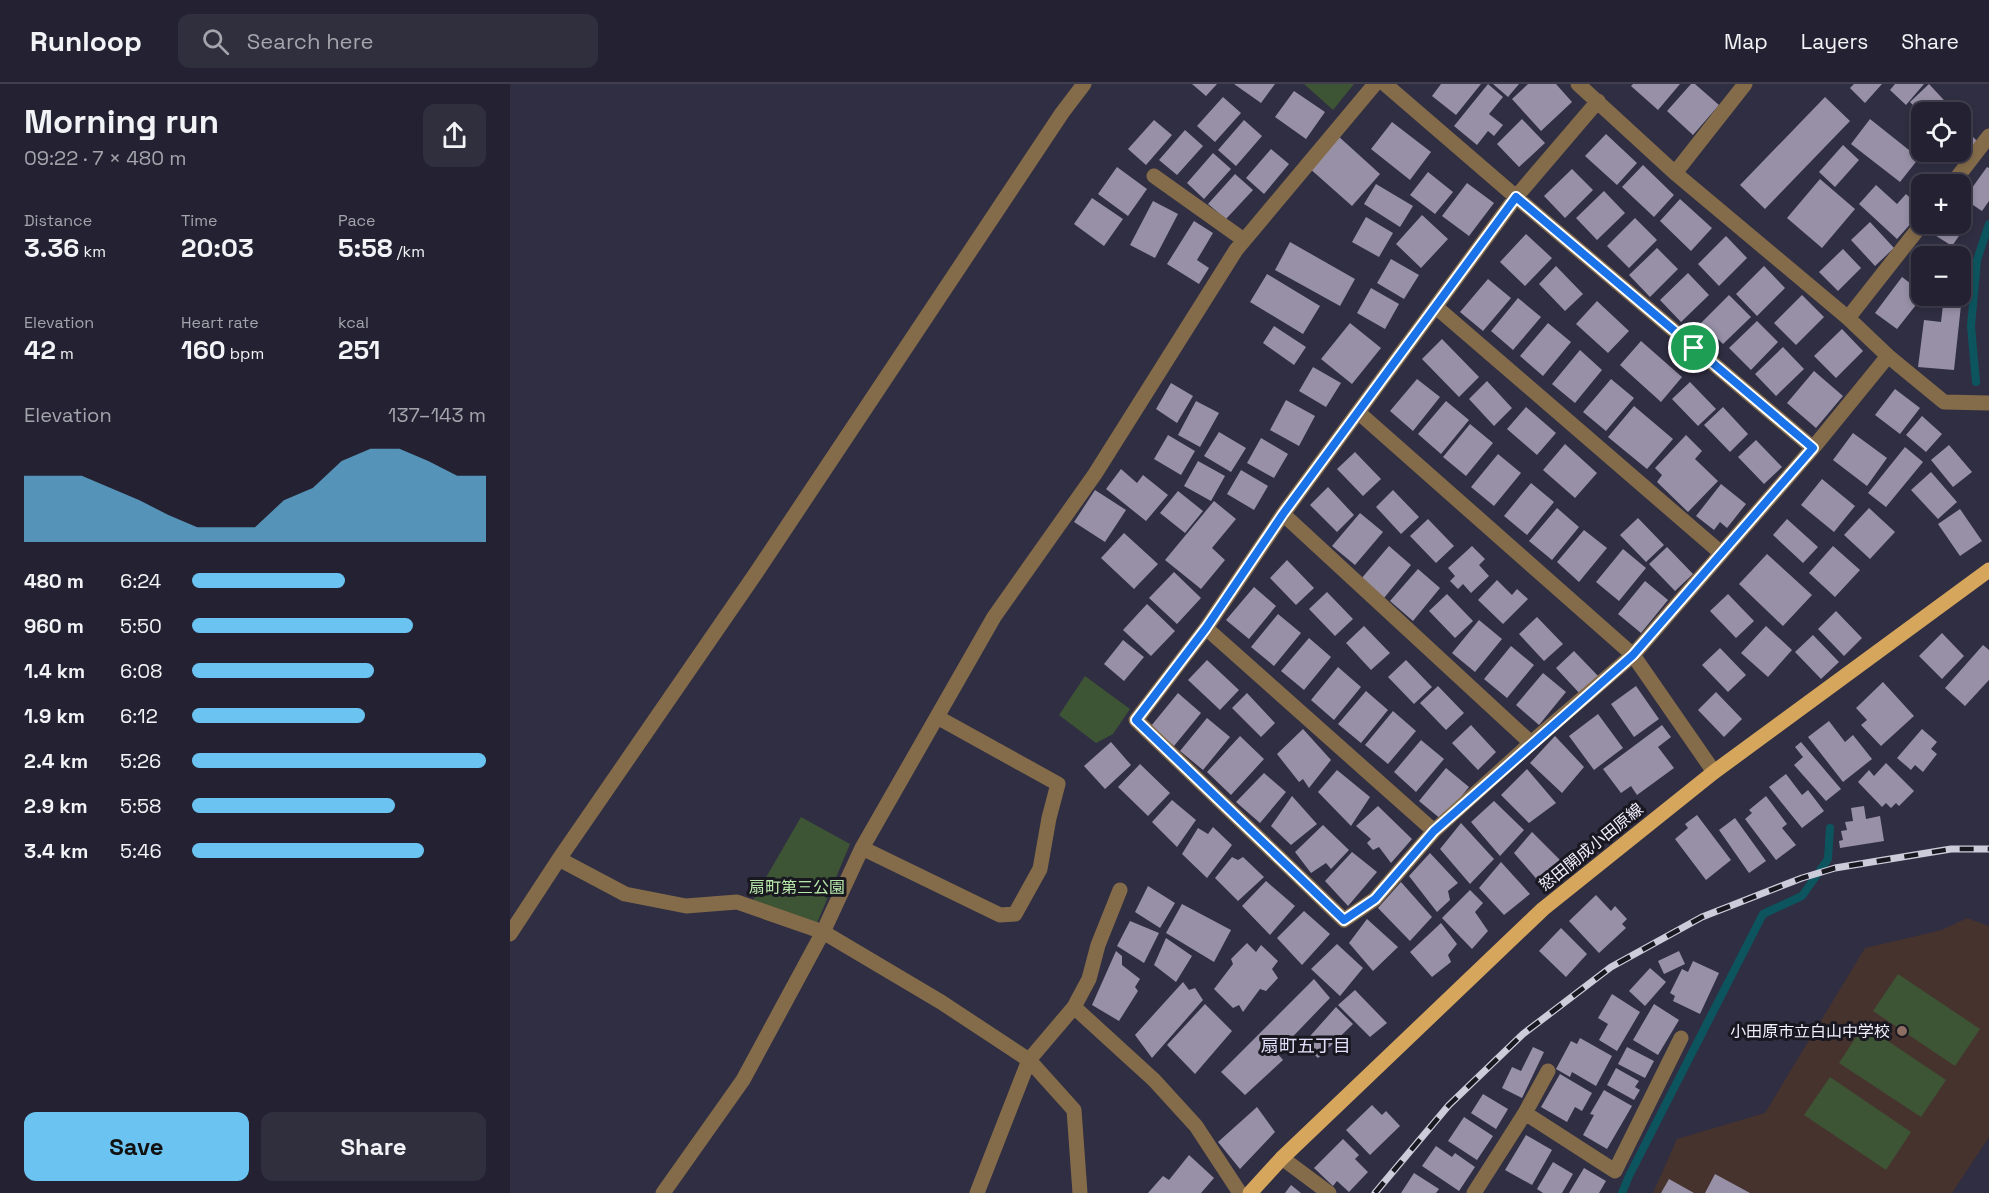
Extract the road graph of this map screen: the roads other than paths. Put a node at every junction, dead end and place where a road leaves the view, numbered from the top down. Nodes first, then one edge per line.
1 (1084, 84) edge
2 (1375, 84) edge
3 (1385, 84) edge
4 (1578, 84) edge
5 (1745, 84) edge
6 (1598, 101) junction
7 (1989, 136) edge
8 (1675, 173) junction
9 (1960, 174) edge
10 (1154, 176) dead end
11 (1516, 197) junction
12 (1914, 234) edge
13 (1244, 240) junction
14 (1436, 307) junction
15 (1848, 318) junction
16 (1888, 356) junction
17 (1989, 403) edge
18 (1358, 412) junction
19 (1813, 448) junction
20 (1283, 514) junction
21 (1721, 553) junction
22 (1989, 570) edge
23 (1206, 628) junction
24 (1633, 655) junction
25 (937, 717) junction
26 (1531, 743) junction
27 (1714, 772) junction
28 (1434, 831) junction
29 (862, 848) junction
30 (559, 859) junction
31 (1120, 890) dead end
32 (823, 932) junction
33 (510, 934) edge
34 (1074, 1007) junction
35 (1681, 1038) dead end
36 (1029, 1060) junction
37 (1548, 1071) dead end
38 (1525, 1113) junction
39 (1282, 1158) junction
40 (663, 1193) edge
41 (977, 1193) edge
42 (1080, 1193) edge
43 (1240, 1193) edge
44 (1250, 1193) edge
45 (1329, 1193) edge
46 (1474, 1193) edge

1 - 30 street
2 - 13 street
3 - 11 street
4 - 6 street
5 - 8 street
6 - 8 street
6 - 11 street
7 - 9 street
8 - 15 street
10 - 13 street
11 - 14 street
11 - 19 street
12 - 15 street
13 - 25 street
14 - 18 street
14 - 21 street
15 - 16 street
16 - 17 street
16 - 19 street
18 - 20 street
18 - 24 street
19 - 21 street
20 - 23 street
20 - 26 street
21 - 24 street
22 - 27 main road, 怒田開成小田原線
23 - 28 street
23 - 28 street
24 - 26 street
24 - 27 street
25 - 29 street
25 - 29 street
26 - 28 street
27 - 39 main road, 怒田開成小田原線
29 - 32 street
30 - 32 street
30 - 33 street
31 - 34 street
32 - 36 street
32 - 40 street
34 - 36 street
34 - 43 street
35 - 38 street
36 - 41 street
36 - 42 street
37 - 38 street
38 - 46 street
39 - 44 main road, 怒田開成小田原線
39 - 45 street

